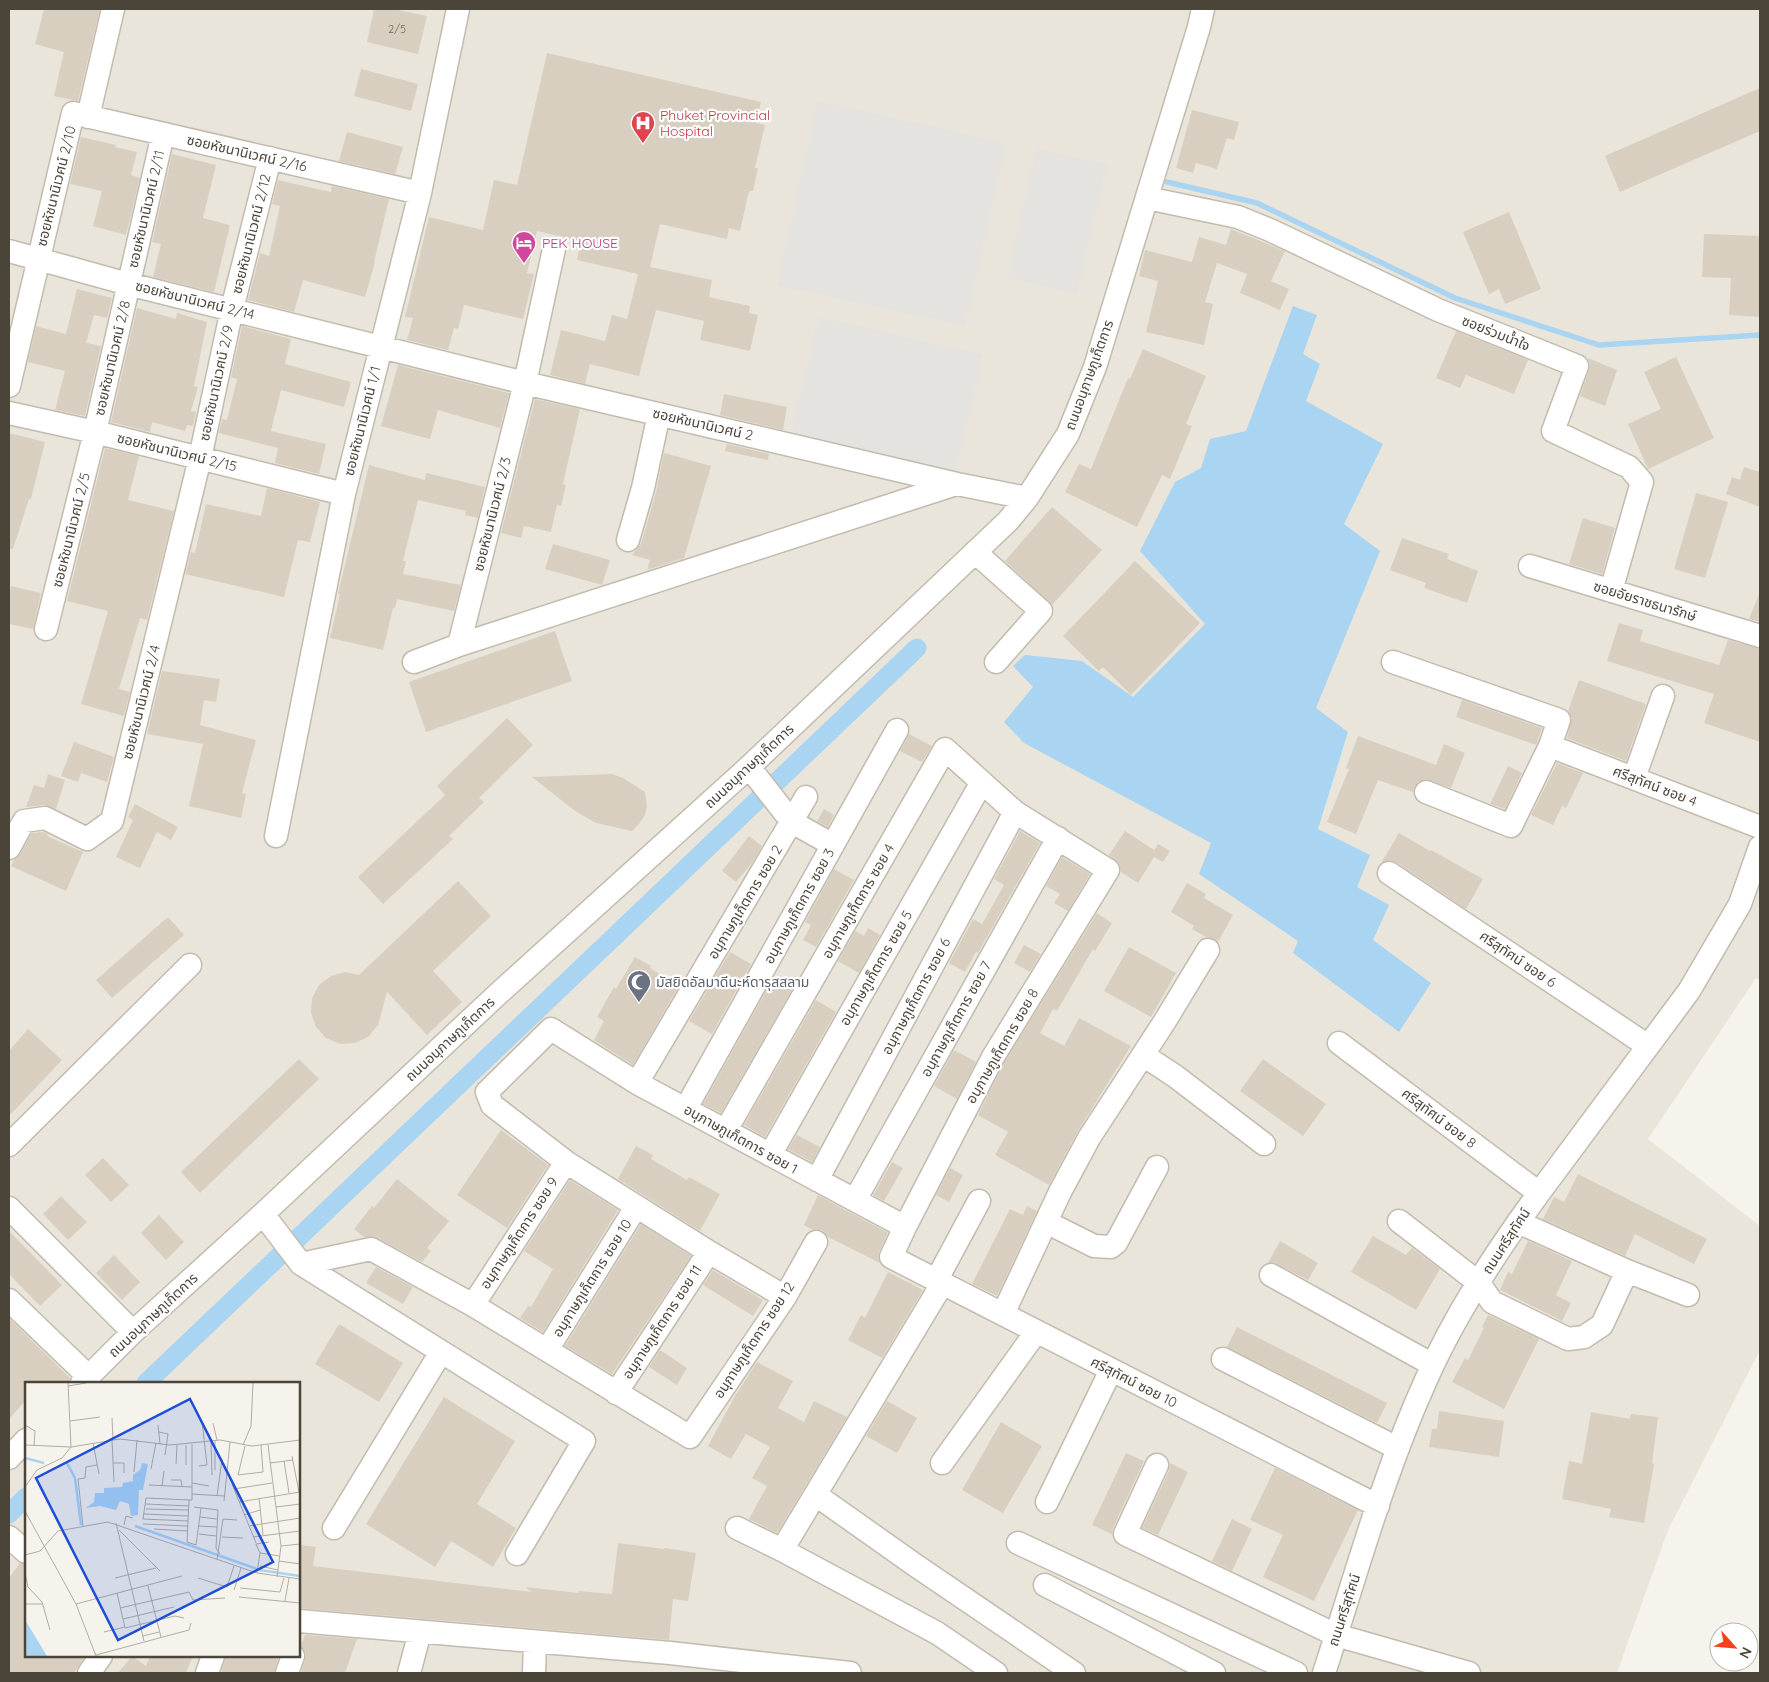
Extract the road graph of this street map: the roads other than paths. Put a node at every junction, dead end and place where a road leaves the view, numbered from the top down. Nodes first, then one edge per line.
1 (113, 9) edge
2 (458, 9) edge
3 (1203, 9) edge
4 (81, 115) junction
5 (163, 134) junction
6 (270, 158) junction
7 (420, 193) junction
8 (1147, 198) junction
9 (554, 250) dead end
10 (9, 251) edge
11 (38, 258) junction
12 (128, 284) junction
13 (232, 309) junction
14 (381, 346) junction
15 (525, 383) junction
16 (9, 386) edge
17 (9, 413) edge
18 (660, 414) junction
19 (95, 432) junction
20 (200, 458) junction
21 (957, 484) junction
22 (344, 494) junction
23 (1026, 498) junction
24 (628, 540) dead end
25 (975, 552) junction
26 (1530, 566) dead end
27 (1611, 590) junction
28 (46, 629) dead end
29 (1760, 636) edge
30 (459, 645) junction
31 (414, 662) dead end
32 (996, 662) dead end
33 (1393, 662) dead end
34 (1663, 696) dead end
35 (897, 730) dead end
36 (1550, 746) junction
37 (749, 767) junction
38 (1634, 778) junction
39 (982, 782) junction
40 (1426, 792) dead end
41 (806, 797) dead end
42 (1015, 812) junction
43 (792, 822) junction
44 (1760, 826) edge
45 (276, 836) dead end
46 (1058, 838) junction
47 (833, 845) junction
48 (1760, 847) edge
49 (9, 848) edge
50 (1389, 873) dead end
51 (1208, 950) dead end
52 (190, 965) dead end
53 (1339, 1042) dead end
54 (1648, 1046) junction
55 (1143, 1055) junction
56 (637, 1083) junction
57 (686, 1108) junction
58 (726, 1130) junction
59 (1264, 1144) dead end
60 (9, 1145) edge
61 (770, 1155) junction
62 (566, 1162) junction
63 (1157, 1167) dead end
64 (817, 1180) junction
65 (1539, 1193) junction
66 (855, 1200) junction
67 (979, 1201) dead end
68 (636, 1207) junction
69 (9, 1208) edge
70 (264, 1214) junction
71 (1046, 1222) junction
72 (1399, 1222) dead end
73 (1518, 1222) junction
74 (906, 1227) junction
75 (816, 1242) dead end
76 (709, 1252) junction
77 (301, 1264) junction
78 (1627, 1271) junction
79 (1270, 1274) dead end
80 (939, 1282) junction
81 (1478, 1283) junction
82 (1688, 1295) dead end
83 (785, 1297) junction
84 (9, 1300) edge
85 (473, 1304) junction
86 (1003, 1314) junction
87 (133, 1332) junction
88 (1036, 1332) junction
89 (548, 1350) junction
90 (441, 1352) junction
91 (1223, 1359) dead end
92 (1433, 1365) junction
93 (1111, 1370) junction
94 (86, 1380) edge
95 (616, 1392) junction
96 (25, 1441) edge
97 (1397, 1448) junction
98 (9, 1458) edge
99 (942, 1463) dead end
100 (1157, 1465) dead end
101 (816, 1495) junction
102 (1047, 1502) dead end
103 (1378, 1506) junction
104 (334, 1528) dead end
105 (737, 1528) dead end
106 (1018, 1543) dead end
107 (782, 1550) junction
108 (517, 1554) dead end
109 (1045, 1586) dead end
110 (301, 1628) edge
111 (420, 1632) junction
112 (1336, 1636) junction
113 (535, 1642) junction
114 (100, 1657) edge
115 (213, 1657) edge
116 (293, 1657) edge
117 (669, 1663) edge
118 (799, 1670) edge
119 (89, 1673) edge
120 (207, 1673) edge
121 (287, 1673) edge
122 (409, 1673) edge
123 (534, 1673) edge
124 (850, 1673) edge
125 (996, 1673) edge
126 (1074, 1673) edge
127 (1214, 1673) edge
128 (1296, 1673) edge
129 (1324, 1673) edge
130 (1469, 1673) edge

1 - 4 street, ซอยหัชนานิเวศน์ 2/10
2 - 7 street, ซอยหัชนานิเวศน์ 1/1
3 - 8 street, ถนนอนุภาษภูเก็ตการ
4 - 5 street, ซอยหัชนานิเวศน์ 2/16
4 - 11 street, ซอยหัชนานิเวศน์ 2/10
5 - 6 street, ซอยหัชนานิเวศน์ 2/16
5 - 12 street, ซอยหัชนานิเวศน์ 2/11
6 - 7 street, ซอยหัชนานิเวศน์ 2/16
6 - 13 street, ซอยหัชนานิเวศน์ 2/12
7 - 14 street, ซอยหัชนานิเวศน์ 1/1
8 - 23 street, ถนนอนุภาษภูเก็ตการ
8 - 27 street, ซอยร่วมน้ำใจ
9 - 15 street, ซอยหัชนานิเวศน์ 2/3
10 - 11 street, ซอยหัชนานิเวศน์ 2/14
11 - 12 street, ซอยหัชนานิเวศน์ 2/14
11 - 16 street, ซอยหัชนานิเวศน์ 2/10
12 - 13 street, ซอยหัชนานิเวศน์ 2/14
12 - 19 street, ซอยหัชนานิเวศน์ 2/8
13 - 14 street, ซอยหัชนานิเวศน์ 2/14
13 - 20 street, ซอยหัชนานิเวศน์ 2/9
14 - 15 street, ซอยหัชนานิเวศน์ 2
14 - 22 street, ซอยหัชนานิเวศน์ 1/1
15 - 18 street, ซอยหัชนานิเวศน์ 2
15 - 30 street, ซอยหัชนานิเวศน์ 2/3
17 - 19 street, ซอยหัชนานิเวศน์ 2/15
18 - 21 street, ซอยหัชนานิเวศน์ 2
18 - 24 street
19 - 20 street, ซอยหัชนานิเวศน์ 2/15
19 - 28 street, ซอยหัชนานิเวศน์ 2/5
20 - 22 street, ซอยหัชนานิเวศน์ 2/15
20 - 49 street, ซอยหัชนานิเวศน์ 2/4
21 - 23 street, ซอยหัชนานิเวศน์ 2
21 - 30 street
22 - 45 street, ซอยหัชนานิเวศน์ 1/1
23 - 25 street, ถนนอนุภาษภูเก็ตการ
25 - 32 street
25 - 37 street, ถนนอนุภาษภูเก็ตการ
26 - 27 street, ซอยอัยราชธนารักษ์
27 - 29 street, ซอยอัยราชธนารักษ์
30 - 31 street
33 - 36 street
34 - 38 street
35 - 47 street, อนุภาษภูเก็ตการ ซอย 3
36 - 38 street, ศรีสุทัศน์ ซอย 4
36 - 40 street
37 - 43 street
37 - 70 street, ถนนอนุภาษภูเก็ตการ
38 - 44 street, ศรีสุทัศน์ ซอย 4
39 - 42 street
39 - 58 street, อนุภาษภูเก็ตการ ซอย 4
39 - 61 street, อนุภาษภูเก็ตการ ซอย 5
41 - 43 street, อนุภาษภูเก็ตการ ซอย 2
42 - 46 street
42 - 64 street, อนุภาษภูเก็ตการ ซอย 6
43 - 47 street
43 - 56 street, อนุภาษภูเก็ตการ ซอย 2
46 - 66 street, อนุภาษภูเก็ตการ ซอย 7
46 - 74 street, อนุภาษภูเก็ตการ ซอย 8
47 - 57 street, อนุภาษภูเก็ตการ ซอย 3
48 - 54 street, ถนนศรีสุทัศน์
50 - 54 street, ศรีสุทัศน์ ซอย 6
51 - 55 street
52 - 60 street
53 - 65 street, ศรีสุทัศน์ ซอย 8
54 - 65 street, ถนนศรีสุทัศน์
55 - 59 street
55 - 71 street
56 - 57 street, อนุภาษภูเก็ตการ ซอย 1
56 - 62 street, อนุภาษภูเก็ตการ ซอย 1
57 - 58 street, อนุภาษภูเก็ตการ ซอย 1
58 - 61 street, อนุภาษภูเก็ตการ ซอย 1
61 - 64 street, อนุภาษภูเก็ตการ ซอย 1
62 - 68 street
62 - 85 street, อนุภาษภูเก็ตการ ซอย 9
63 - 71 street
64 - 66 street, อนุภาษภูเก็ตการ ซอย 1
65 - 73 street, ถนนศรีสุทัศน์
66 - 74 street, อนุภาษภูเก็ตการ ซอย 1
67 - 80 street
68 - 76 street
68 - 89 street, อนุภาษภูเก็ตการ ซอย 10
69 - 87 street
70 - 77 street
70 - 87 street, ถนนอนุภาษภูเก็ตการ
71 - 86 street
72 - 81 street
73 - 78 street
73 - 81 street, ถนนศรีสุทัศน์
74 - 80 street, ศรีสุทัศน์ ซอย 10
75 - 83 street, อนุภาษภูเก็ตการ ซอย 12
76 - 83 street
76 - 95 street, อนุภาษภูเก็ตการ ซอย 11
77 - 85 street
77 - 90 street
78 - 81 street
78 - 82 street
79 - 92 street
80 - 86 street, ศรีสุทัศน์ ซอย 10
80 - 101 street
81 - 92 street, ถนนศรีสุทัศน์
83 - 95 street, อนุภาษภูเก็ตการ ซอย 12
84 - 94 street
85 - 89 street
86 - 88 street, ศรีสุทัศน์ ซอย 10
87 - 94 street, ถนนอนุภาษภูเก็ตการ
88 - 93 street, ศรีสุทัศน์ ซอย 10
88 - 99 street
89 - 95 street
90 - 104 street
90 - 108 street
91 - 97 street
92 - 97 street, ถนนศรีสุทัศน์
93 - 102 street
93 - 103 street, ศรีสุทัศน์ ซอย 10
96 - 98 street
97 - 103 street, ถนนศรีสุทัศน์
100 - 112 street
101 - 107 street
101 - 126 street
103 - 112 street, ถนนศรีสุทัศน์
105 - 107 street
106 - 128 street
107 - 125 street
109 - 127 street
110 - 111 street
111 - 113 street
111 - 122 street
112 - 129 street, ถนนศรีสุทัศน์
112 - 130 street
113 - 117 street
113 - 123 street
114 - 119 street
115 - 120 street
116 - 121 street
117 - 118 street
118 - 124 street

